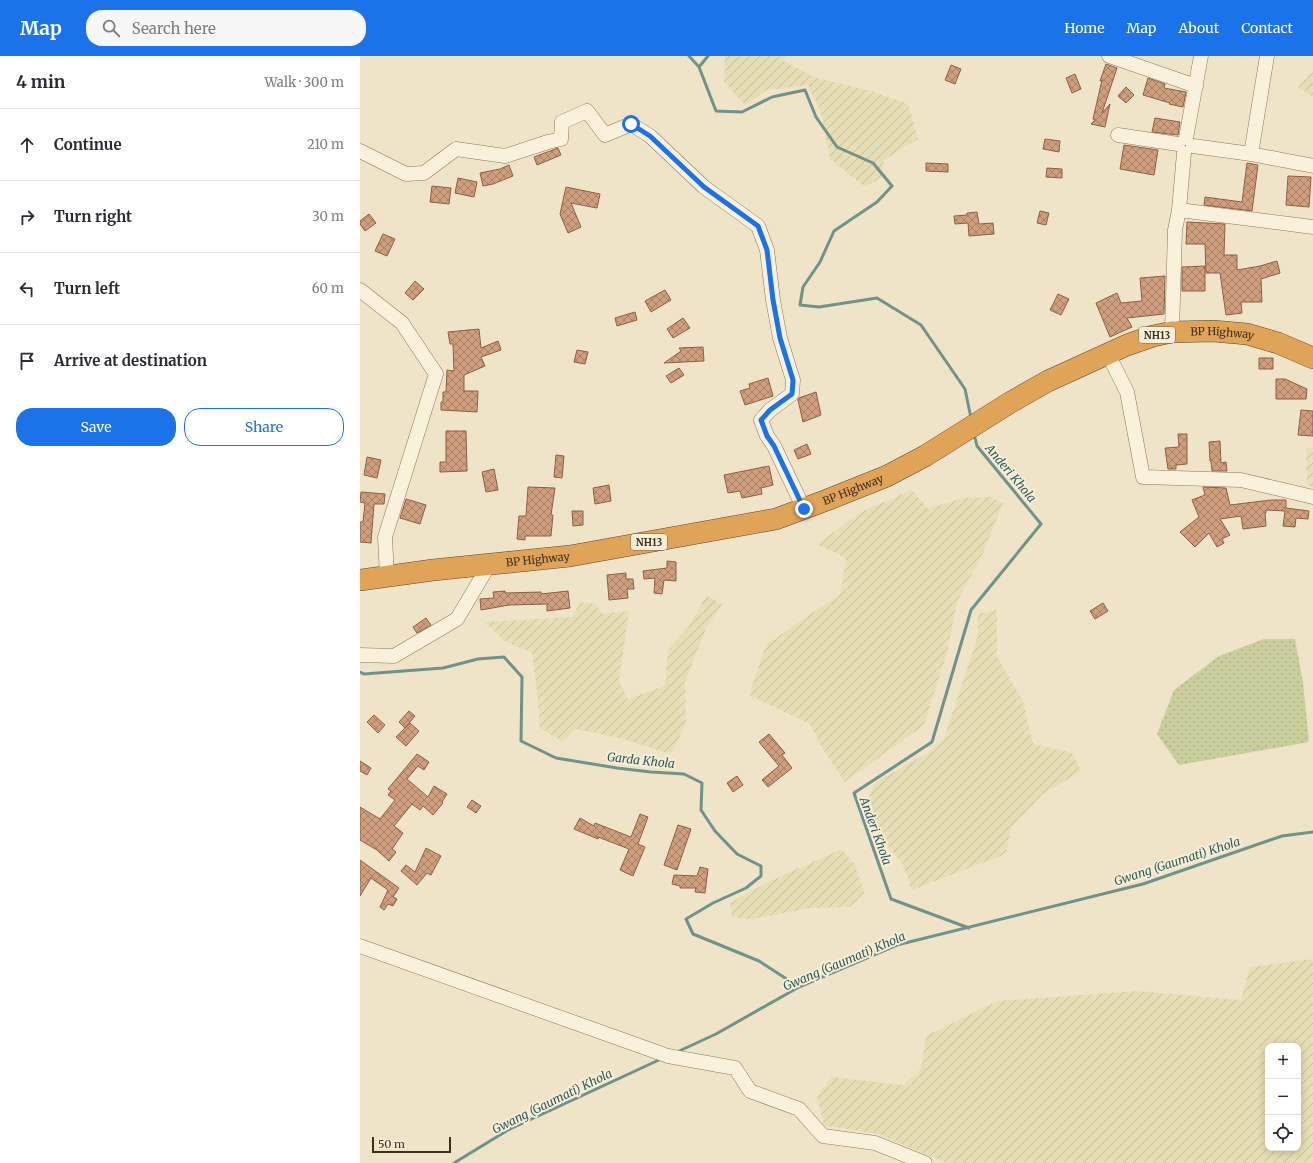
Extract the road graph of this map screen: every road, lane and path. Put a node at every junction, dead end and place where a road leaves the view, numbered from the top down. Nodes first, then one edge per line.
1 (1201, 56) edge
2 (1267, 56) edge
3 (1117, 58) edge
4 (1196, 86) junction
5 (1118, 135) dead end
6 (1185, 145) junction
7 (360, 151) edge
8 (1251, 154) junction
9 (1313, 166) edge
10 (1179, 210) junction
11 (1313, 227) edge
12 (360, 290) edge
13 (1172, 332) junction
14 (1108, 354) junction
15 (1313, 358) edge
16 (1313, 497) edge
17 (804, 509) junction
18 (489, 565) junction
19 (387, 576) junction
20 (360, 580) edge
21 (360, 655) edge
22 (361, 950) edge
23 (925, 1163) edge

1 - 4 street
2 - 8 street
3 - 4 street
4 - 6 street
5 - 6 street
6 - 8 street
6 - 10 street
7 - 17 street
8 - 9 street
10 - 11 street
10 - 13 street
12 - 19 street
13 - 14 highway, BP Highway / NH13
13 - 15 highway, BP Highway / NH13
14 - 16 street
14 - 17 highway, BP Highway / NH13
17 - 18 highway, BP Highway / NH13
18 - 19 highway, BP Highway / NH13
18 - 21 street
19 - 20 highway, BP Highway / NH13
22 - 23 street

